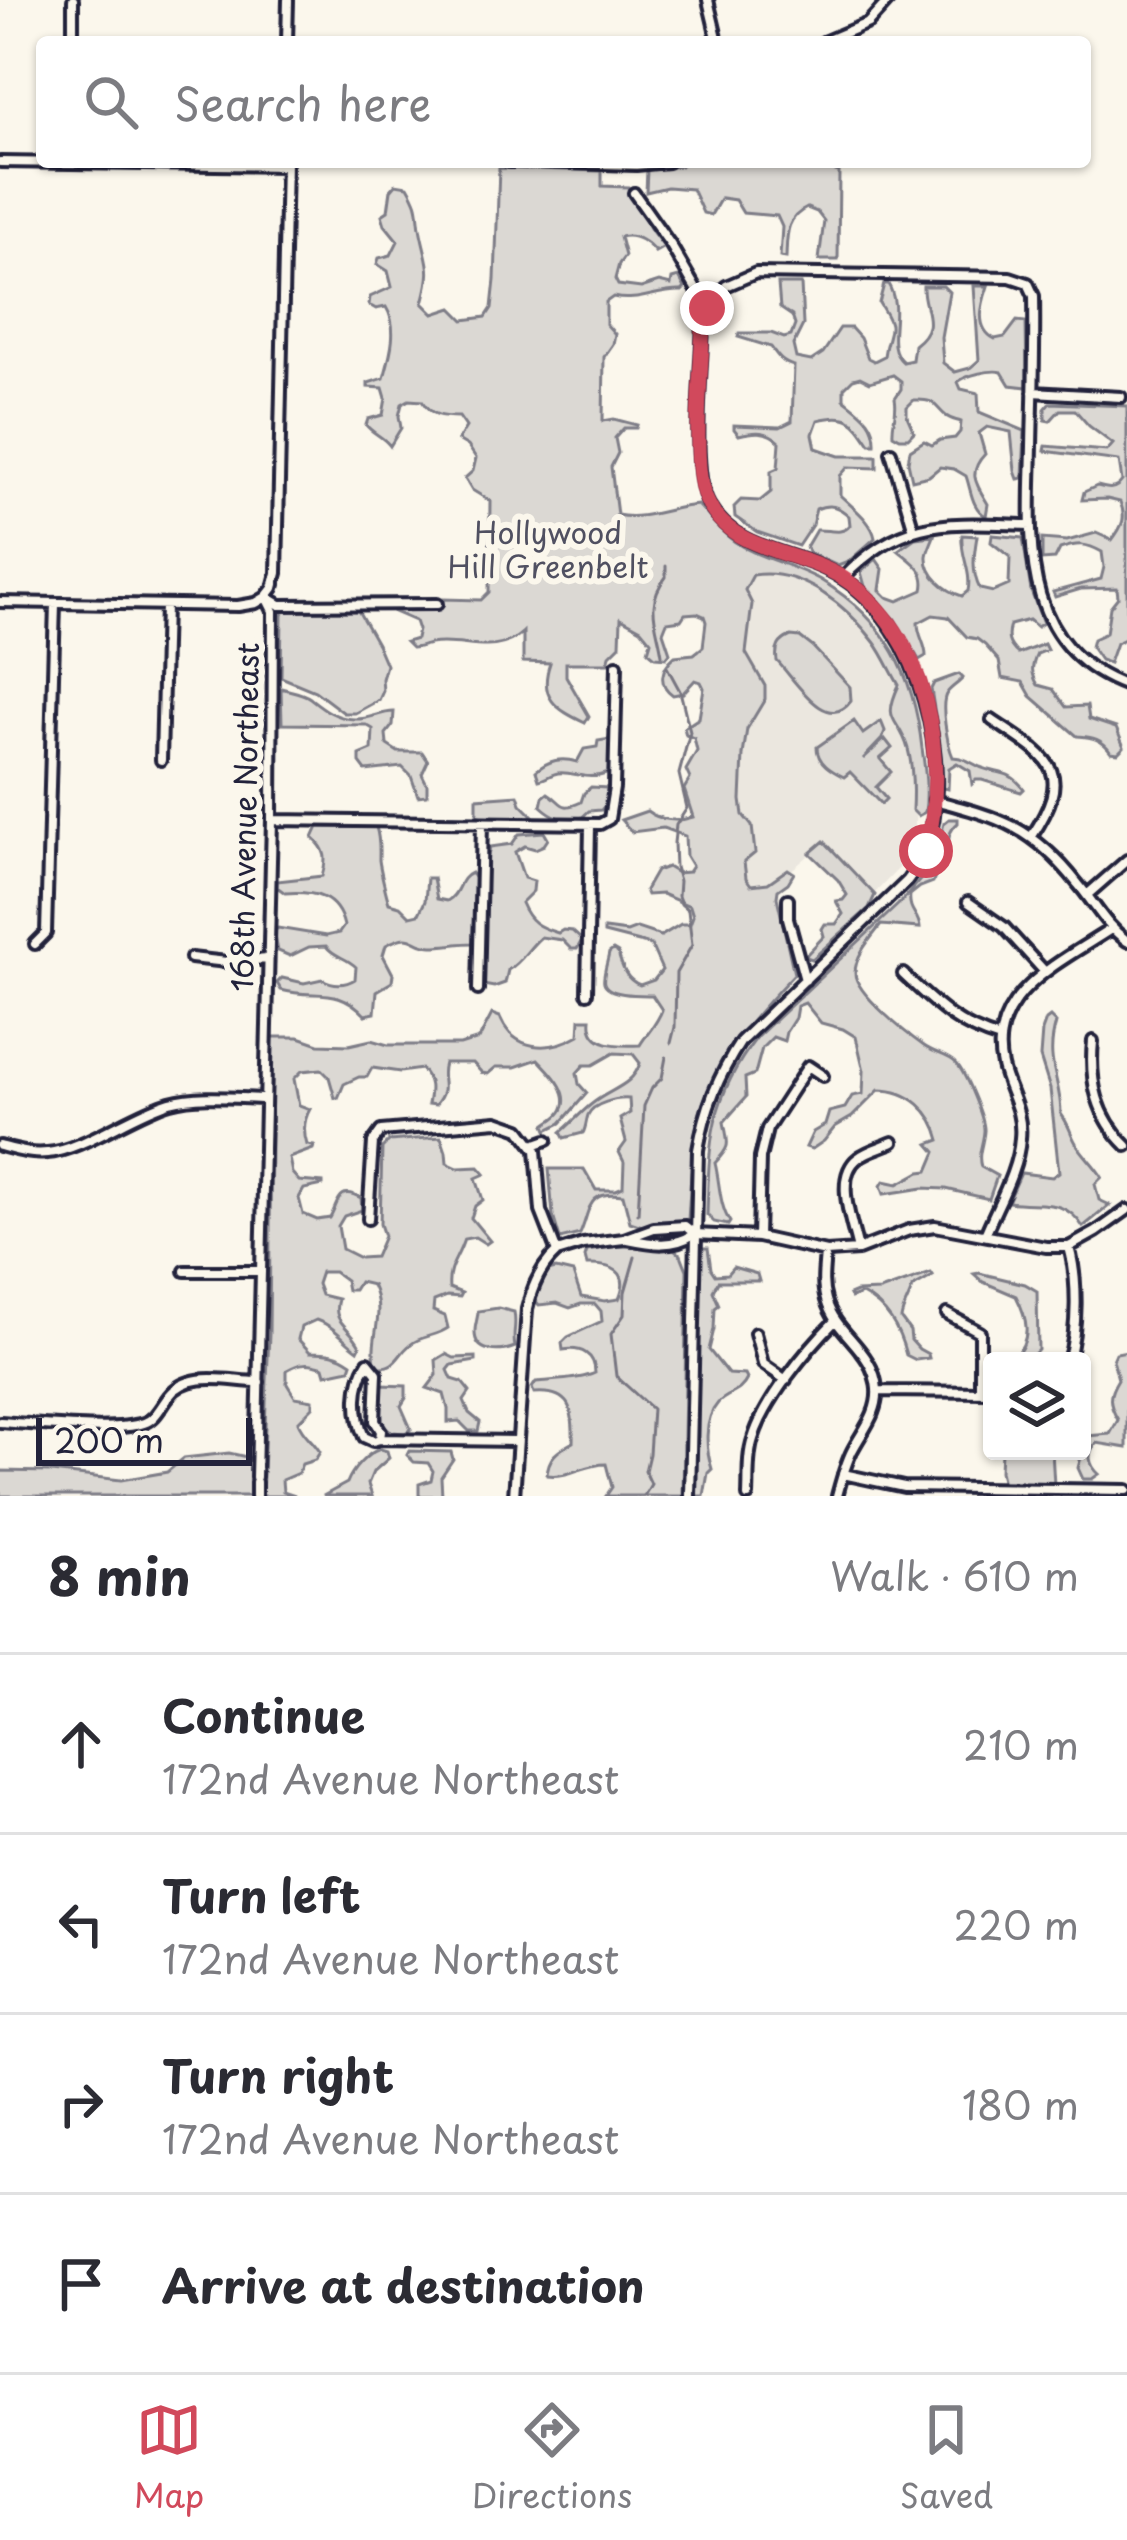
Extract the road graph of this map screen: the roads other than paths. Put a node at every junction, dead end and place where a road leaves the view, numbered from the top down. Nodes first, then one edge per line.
1 (73, 0) edge
2 (288, 0) edge
3 (708, 0) edge
4 (889, 0) edge
5 (73, 36) edge
6 (287, 36) edge
7 (717, 36) edge
8 (837, 36) edge
9 (0, 162) edge
10 (36, 162) edge
11 (286, 168) edge
12 (634, 193) dead end
13 (707, 308) junction
14 (1033, 392) junction
15 (1121, 397) dead end
16 (891, 452) dead end
17 (1030, 524) junction
18 (914, 530) junction
19 (843, 578) junction
20 (266, 597) junction
21 (0, 602) edge
22 (55, 603) junction
23 (165, 604) junction
24 (437, 604) dead end
25 (617, 665) dead end
26 (1127, 686) edge
27 (992, 720) dead end
28 (161, 760) dead end
29 (934, 800) junction
30 (272, 820) junction
31 (482, 824) junction
32 (590, 826) junction
33 (1033, 836) junction
34 (1127, 860) edge
35 (1087, 895) junction
36 (788, 898) dead end
37 (968, 902) dead end
38 (1111, 929) junction
39 (1127, 941) edge
40 (35, 944) dead end
41 (191, 958) dead end
42 (268, 959) junction
43 (1045, 972) junction
44 (903, 974) dead end
45 (805, 980) junction
46 (478, 990) dead end
47 (587, 993) dead end
48 (1000, 1040) junction
49 (1093, 1041) dead end
50 (823, 1076) dead end
51 (264, 1099) junction
52 (547, 1140) dead end
53 (893, 1142) dead end
54 (533, 1145) junction
55 (0, 1146) edge
56 (1127, 1146) edge
57 (1127, 1210) edge
58 (368, 1219) dead end
59 (695, 1234) junction
60 (985, 1235) junction
61 (758, 1238) junction
62 (624, 1239) junction
63 (1069, 1246) junction
64 (858, 1250) junction
65 (557, 1252) junction
66 (826, 1252) junction
67 (185, 1271) dead end
68 (261, 1271) junction
69 (947, 1314) dead end
70 (836, 1321) junction
71 (755, 1333) dead end
72 (1070, 1352) edge
73 (787, 1380) junction
74 (259, 1382) junction
75 (878, 1391) junction
76 (980, 1392) joint
77 (0, 1422) edge
78 (380, 1438) junction
79 (516, 1441) junction
80 (843, 1474) junction
81 (1127, 1490) edge
82 (1002, 1493) edge
83 (256, 1496) edge
84 (514, 1496) edge
85 (690, 1496) edge
86 (748, 1496) edge
87 (837, 1496) edge

1 - 5 street
2 - 6 street
3 - 7 street
4 - 8 street
9 - 10 street
11 - 20 street, 168th Avenue Northeast
12 - 13 street
13 - 14 street
13 - 19 street
14 - 15 street
14 - 17 street
16 - 18 street
17 - 18 street
17 - 26 street
18 - 19 street
19 - 29 street
20 - 23 street
20 - 24 street
20 - 30 street, 168th Avenue Northeast
21 - 22 street
22 - 23 street
22 - 40 street
23 - 28 street
25 - 32 street
27 - 33 street
29 - 33 street
29 - 45 street
30 - 31 street
30 - 42 street, 168th Avenue Northeast
31 - 32 street
31 - 46 street
32 - 47 street
33 - 35 street
34 - 35 street
35 - 38 street
36 - 45 street
37 - 43 street
38 - 39 street
38 - 43 street
41 - 42 street
42 - 51 street, 168th Avenue Northeast
43 - 48 street
44 - 48 street
45 - 59 street
48 - 60 street
49 - 56 street
50 - 61 street
51 - 55 street
51 - 68 street, 168th Avenue Northeast
52 - 54 street
53 - 64 street
54 - 58 street
54 - 65 street
57 - 63 street
59 - 61 street
59 - 62 street
59 - 62 street
59 - 85 street
60 - 63 street
60 - 64 street
61 - 66 street
62 - 65 street
63 - 72 street
64 - 66 street
65 - 79 street
66 - 70 street
67 - 68 street
68 - 74 street, 168th Avenue Northeast
69 - 76 street
70 - 73 street
70 - 75 street
71 - 73 street
73 - 86 street
74 - 77 street
74 - 83 street, 168th Avenue Northeast
75 - 76 street
75 - 80 street
78 - 78 street
78 - 79 street
79 - 84 street
80 - 82 street
80 - 87 street
81 - 82 street

